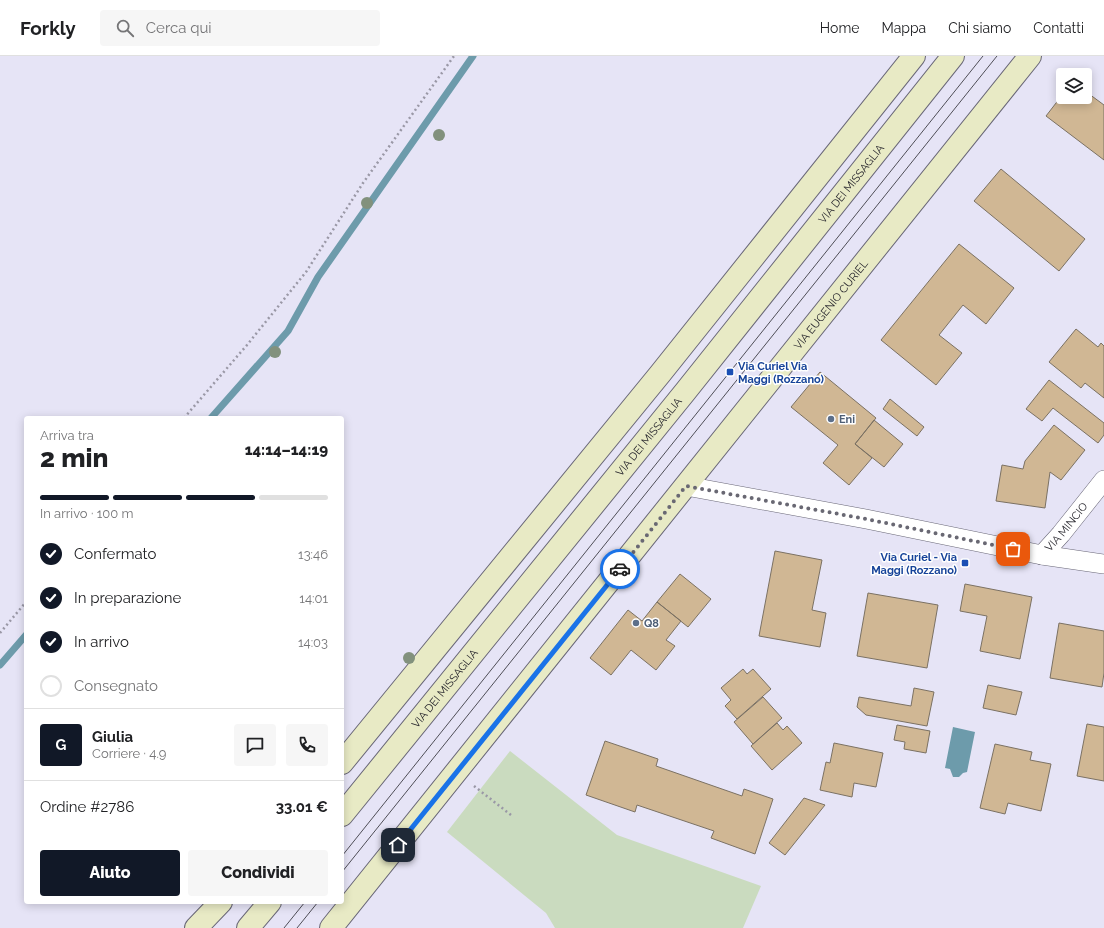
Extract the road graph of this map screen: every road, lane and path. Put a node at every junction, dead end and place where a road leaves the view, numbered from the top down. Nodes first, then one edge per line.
1 (454, 56) edge
2 (914, 56) edge
3 (953, 56) edge
4 (1030, 56) edge
5 (186, 416) edge
6 (1104, 480) edge
7 (686, 486) junction
8 (1042, 555) junction
9 (1104, 564) edge
10 (24, 604) edge
11 (0, 632) edge
12 (344, 761) edge
13 (471, 783) dead end
14 (344, 813) edge
15 (511, 815) dead end
16 (219, 904) edge
17 (268, 904) edge
18 (196, 928) edge
19 (248, 928) edge
20 (331, 928) edge

1 - 5 path
2 - 12 main road
3 - 14 main road, VIA DEI MISSAGLIA
4 - 7 main road, VIA EUGENIO CURIEL
6 - 8 street, VIA MINCIO
7 - 8 street
7 - 20 main road, VIA EUGENIO CURIEL
8 - 9 street
10 - 11 path
13 - 15 path
16 - 18 main road
17 - 19 main road

